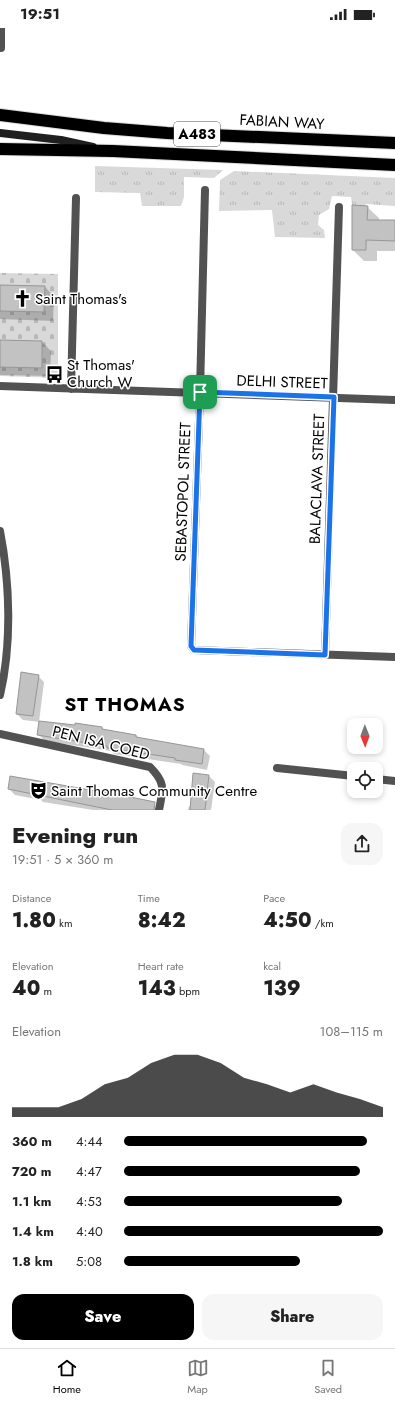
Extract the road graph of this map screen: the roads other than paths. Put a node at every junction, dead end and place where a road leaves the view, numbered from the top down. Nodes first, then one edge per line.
1 (1, 28) edge
2 (1, 48) dead end
3 (0, 115) edge
4 (0, 133) edge
5 (395, 143) edge
6 (0, 149) edge
7 (113, 151) junction
8 (395, 165) edge
9 (205, 190) dead end
10 (76, 198) dead end
11 (339, 208) dead end
12 (0, 386) edge
13 (72, 388) junction
14 (200, 392) junction
15 (334, 397) junction
16 (395, 400) edge
17 (0, 531) edge
18 (325, 655) junction
19 (395, 657) edge
20 (0, 695) edge
21 (0, 734) edge
22 (277, 768) dead end
23 (347, 775) edge
24 (383, 779) edge
25 (395, 781) edge
26 (159, 810) edge

1 - 2 street
3 - 5 highway, FABIAN WAY / A483
4 - 7 street
6 - 7 highway, A483
7 - 8 highway, A483
9 - 14 street, SEBASTOPOL STREET
10 - 13 street
11 - 15 street, BALACLAVA STREET
12 - 13 street, DELHI STREET
13 - 14 street, DELHI STREET
14 - 15 street, DELHI STREET
14 - 18 street, SEBASTOPOL STREET
15 - 16 street, DELHI STREET
15 - 18 street, BALACLAVA STREET
17 - 20 street
18 - 19 street
21 - 26 street, PEN ISA COED
22 - 23 street
24 - 25 street

